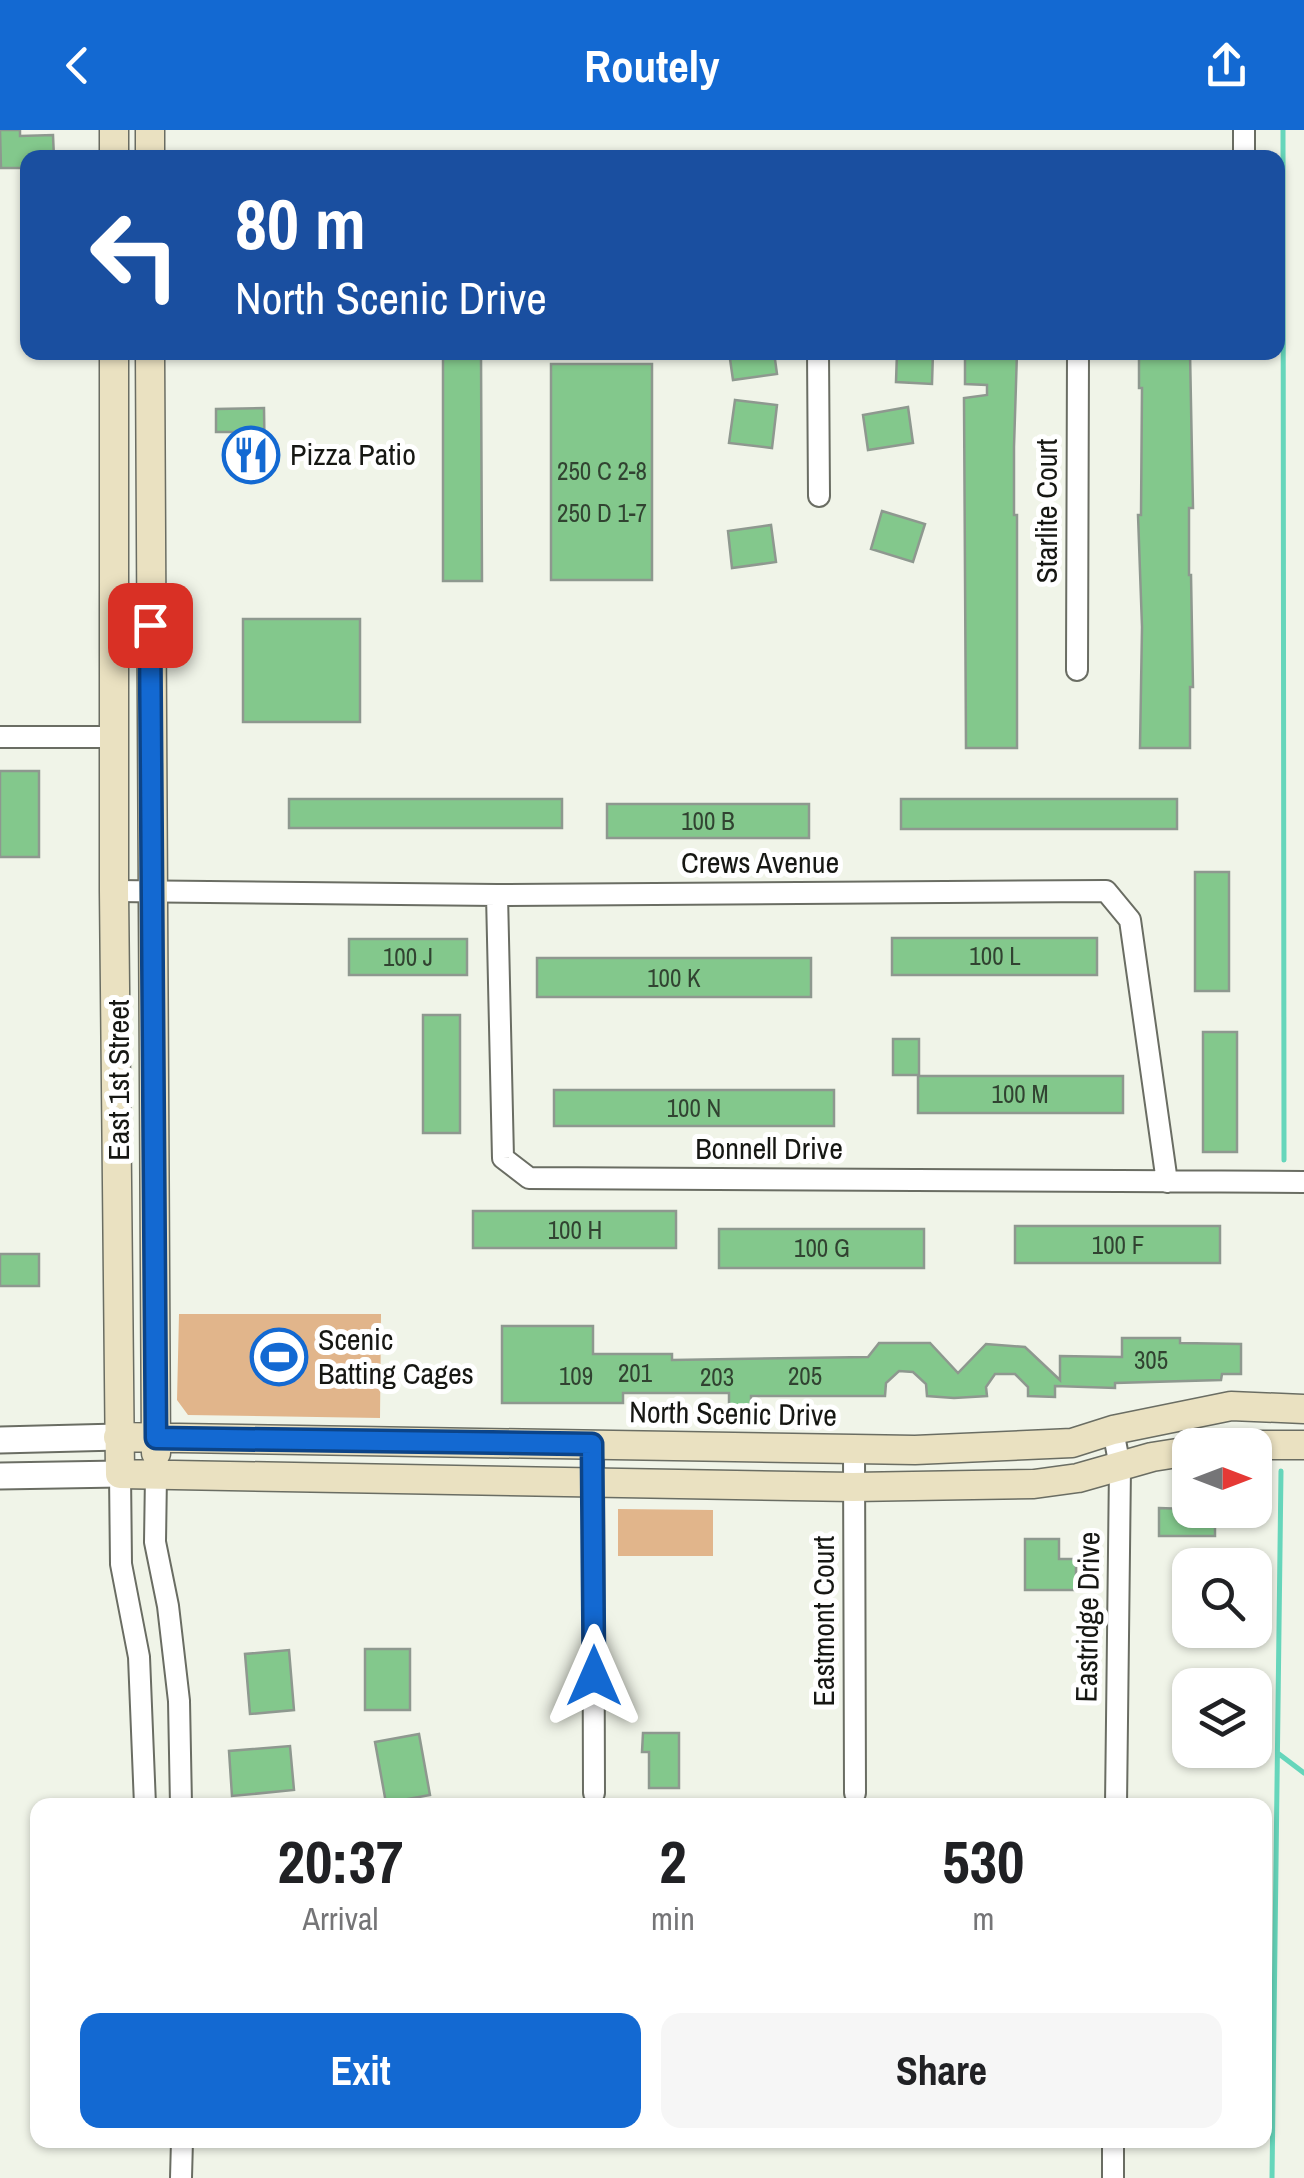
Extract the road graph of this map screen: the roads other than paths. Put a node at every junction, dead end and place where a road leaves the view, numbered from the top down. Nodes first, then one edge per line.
1 (114, 360) edge
2 (150, 360) edge
3 (818, 360) edge
4 (1078, 360) edge
5 (819, 496) dead end
6 (1077, 670) dead end
7 (0, 737) edge
8 (114, 737) junction
9 (114, 890) junction
10 (151, 890) junction
11 (497, 895) junction
12 (1167, 1182) junction
13 (1304, 1182) edge
14 (1304, 1409) edge
15 (1112, 1430) junction
16 (118, 1438) junction
17 (156, 1438) junction
18 (0, 1440) edge
19 (592, 1444) junction
20 (1272, 1445) edge
21 (1304, 1445) edge
22 (854, 1448) junction
23 (1172, 1455) edge
24 (1120, 1466) junction
25 (120, 1474) junction
26 (156, 1475) junction
27 (0, 1476) edge
28 (592, 1482) junction
29 (853, 1486) junction
30 (594, 1793) dead end
31 (855, 1793) dead end
32 (145, 1798) edge
33 (182, 1798) edge
34 (1116, 1798) edge
35 (182, 2148) edge
36 (1113, 2148) edge
37 (181, 2178) edge
38 (1113, 2178) edge

1 - 8 main road, East 1st Street
2 - 10 main road, East 1st Street
3 - 5 street
4 - 6 street, Starlite Court
7 - 8 street
8 - 9 main road, East 1st Street
9 - 10 street, Crews Avenue
9 - 16 main road, East 1st Street
10 - 11 street, Crews Avenue
10 - 17 main road, East 1st Street
11 - 12 street, Crews Avenue
11 - 12 street, Bonnell Drive
12 - 13 street, Bonnell Drive
14 - 15 main road, North Scenic Drive
15 - 22 main road, North Scenic Drive
15 - 24 street, Eastridge Drive
16 - 17 main road, North Scenic Drive
16 - 18 street
16 - 25 main road, East 1st Street
17 - 19 main road, North Scenic Drive
17 - 26 main road, East 1st Street
19 - 22 main road, North Scenic Drive
19 - 28 street
20 - 21 main road
22 - 29 street, Eastmont Court
23 - 24 main road
24 - 29 main road
24 - 34 street, Eastridge Drive
25 - 26 main road
25 - 27 street
25 - 32 street, East 1st Street
26 - 28 main road
26 - 33 street, East 1st Street
28 - 29 main road
28 - 30 street
29 - 31 street, Eastmont Court
35 - 37 street
36 - 38 street

